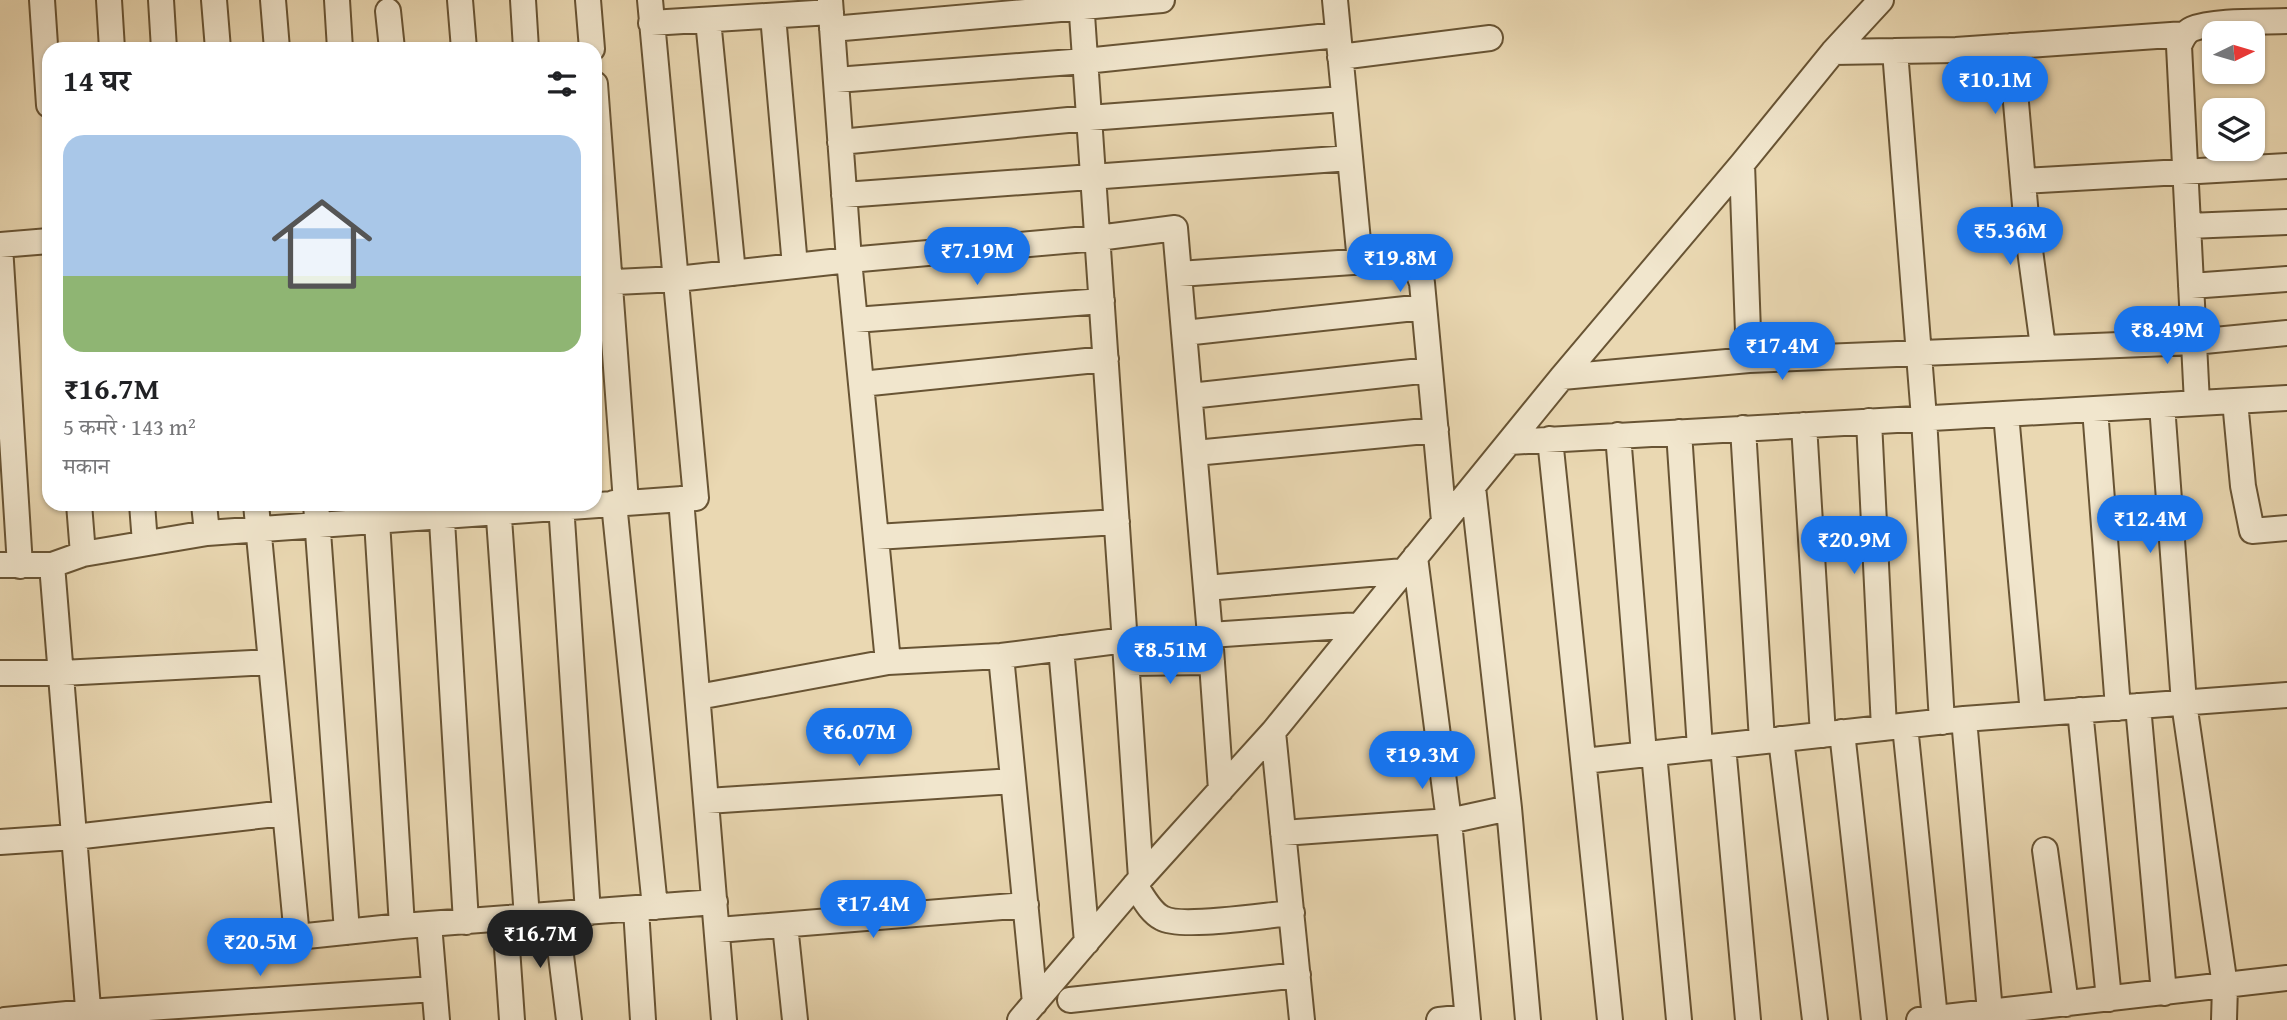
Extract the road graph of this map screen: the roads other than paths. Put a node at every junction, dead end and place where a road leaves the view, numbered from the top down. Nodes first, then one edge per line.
1 (42, 0) edge
2 (109, 0) edge
3 (161, 0) edge
4 (214, 0) edge
5 (273, 0) edge
6 (337, 0) edge
7 (460, 0) edge
8 (523, 0) edge
9 (588, 0) edge
10 (1162, 0) edge
11 (1335, 0) edge
12 (1881, 0) edge
13 (1081, 3) edge
14 (388, 11) dead end
15 (651, 12) edge
16 (831, 14) edge
17 (773, 16) junction
18 (708, 20) junction
19 (2287, 21) edge
20 (2185, 34) junction
21 (1490, 37) dead end
22 (45, 42) edge
23 (112, 42) edge
24 (164, 42) edge
25 (217, 42) edge
26 (276, 42) edge
27 (340, 42) edge
28 (392, 42) edge
29 (463, 42) edge
30 (526, 42) edge
31 (591, 42) edge
32 (1339, 46) junction
33 (2011, 46) junction
34 (1895, 51) junction
35 (1833, 52) junction
36 (1085, 61) junction
37 (836, 80) junction
38 (1343, 99) junction
39 (1089, 118) junction
40 (840, 142) junction
41 (1350, 158) junction
42 (1742, 164) junction
43 (2287, 166) edge
44 (2185, 172) junction
45 (1094, 176) junction
46 (2023, 181) junction
47 (844, 195) junction
48 (2287, 222) edge
49 (2188, 226) junction
50 (1098, 238) junction
51 (42, 242) edge
52 (0, 246) edge
53 (602, 257) edge
54 (849, 260) junction
55 (1360, 262) junction
56 (795, 266) junction
57 (733, 273) junction
58 (1179, 274) junction
59 (677, 279) junction
60 (2287, 279) edge
61 (603, 282) edge
62 (2191, 286) junction
63 (1102, 301) junction
64 (1424, 307) junction
65 (855, 320) junction
66 (1184, 333) junction
67 (2287, 333) edge
68 (2194, 342) junction
69 (2043, 347) junction
70 (1918, 352) junction
71 (1106, 359) junction
72 (1749, 360) junction
73 (1430, 370) junction
74 (1562, 377) junction
75 (861, 384) junction
76 (1189, 396) junction
77 (2287, 398) edge
78 (2235, 401) junction
79 (2197, 403) junction
80 (2162, 405) junction
81 (2095, 409) junction
82 (2006, 414) junction
83 (1924, 418) junction
84 (1869, 421) junction
85 (1804, 425) junction
86 (1744, 428) junction
87 (1436, 430) junction
88 (1679, 432) junction
89 (1618, 435) junction
90 (1550, 439) junction
91 (1510, 442) junction
92 (1195, 453) junction
93 (1473, 487) junction
94 (681, 499) junction
95 (620, 503) junction
96 (602, 504) edge
97 (80, 511) edge
98 (143, 511) edge
99 (204, 511) edge
100 (410, 511) edge
101 (442, 511) edge
102 (498, 511) edge
103 (561, 511) edge
104 (377, 512) edge
105 (316, 514) edge
106 (257, 516) edge
107 (1444, 521) junction
108 (1117, 522) junction
109 (2287, 528) edge
110 (206, 533) junction
111 (876, 537) junction
112 (145, 543) junction
113 (83, 554) junction
114 (1409, 564) junction
115 (52, 565) junction
116 (10, 566) edge
117 (1206, 588) junction
118 (1359, 625) junction
119 (1210, 635) junction
120 (1061, 648) junction
121 (1126, 651) junction
122 (1001, 656) junction
123 (271, 662) junction
124 (1212, 662) junction
125 (888, 663) junction
126 (0, 673) edge
127 (62, 673) junction
128 (2287, 695) edge
129 (698, 698) junction
130 (2183, 702) junction
131 (2128, 707) junction
132 (2080, 710) junction
133 (2033, 714) junction
134 (1953, 720) junction
135 (1895, 727) junction
136 (1273, 732) junction
137 (1833, 734) junction
138 (1772, 740) junction
139 (1711, 747) junction
140 (1649, 754) junction
141 (1584, 761) junction
142 (1013, 781) junction
143 (1221, 790) junction
144 (707, 801) junction
145 (1509, 808) junction
146 (285, 813) junction
147 (1449, 821) junction
148 (1283, 833) junction
149 (74, 837) junction
150 (0, 842) edge
151 (2045, 850) dead end
152 (1138, 882) junction
153 (715, 902) junction
154 (1026, 905) junction
155 (645, 908) junction
156 (588, 913) junction
157 (1292, 913) junction
158 (556, 915) junction
159 (516, 918) junction
160 (466, 922) junction
161 (429, 924) junction
162 (785, 925) junction
163 (402, 926) junction
164 (718, 930) junction
165 (347, 932) junction
166 (1087, 942) junction
167 (1067, 965) junction
168 (1298, 975) junction
169 (2287, 978) edge
170 (2225, 986) junction
171 (434, 989) junction
172 (2164, 993) junction
173 (2109, 999) junction
174 (2066, 1004) junction
175 (1071, 1010) edge
176 (1990, 1012) junction
177 (1028, 1014) edge
178 (88, 1016) edge
179 (1467, 1018) edge
180 (1927, 1019) edge
181 (5, 1020) edge
182 (437, 1020) edge
183 (512, 1020) edge
184 (569, 1020) edge
185 (643, 1020) edge
186 (724, 1020) edge
187 (795, 1020) edge
188 (1303, 1020) edge
189 (1439, 1020) edge
190 (1528, 1020) edge
191 (1610, 1020) edge
192 (1679, 1020) edge
193 (1748, 1020) edge
194 (1815, 1020) edge
195 (1874, 1020) edge
196 (2224, 1020) edge

1 - 22 street
2 - 23 street
3 - 24 street
4 - 25 street
5 - 26 street
6 - 27 street
7 - 29 street
8 - 30 street
9 - 31 street
10 - 13 street
11 - 32 street
12 - 35 street
13 - 16 street
13 - 36 street
14 - 28 street
15 - 18 street
15 - 59 street
16 - 17 street
16 - 37 street
17 - 18 street
17 - 56 street
18 - 57 street
19 - 20 street
20 - 33 street
20 - 44 street
21 - 32 street
32 - 36 street
32 - 38 street
33 - 34 street
33 - 46 street
34 - 35 street
34 - 70 street
35 - 42 street
36 - 37 street
36 - 39 street
37 - 40 street
38 - 39 street
38 - 41 street
39 - 40 street
39 - 45 street
40 - 47 street
41 - 45 street
41 - 55 street
42 - 72 street
42 - 74 street
43 - 44 street
44 - 46 street
44 - 49 street
45 - 47 street
45 - 50 street
46 - 69 street
47 - 54 street
48 - 49 street
49 - 62 street
50 - 54 street
50 - 58 street
50 - 63 street
51 - 52 street
52 - 116 street
53 - 61 street
54 - 56 street
54 - 65 street
55 - 58 street
55 - 64 street
56 - 57 street
57 - 59 street
58 - 66 street
59 - 61 street
59 - 94 street
60 - 62 street
61 - 95 street
62 - 68 street
63 - 65 street
63 - 71 street
64 - 66 street
64 - 73 street
65 - 75 street
66 - 76 street
67 - 68 street
68 - 69 street
68 - 79 street
69 - 70 street
70 - 72 street
70 - 83 street
71 - 75 street
71 - 108 street
72 - 74 street
73 - 76 street
73 - 87 street
74 - 91 street
75 - 111 street
76 - 92 street
77 - 78 street
78 - 79 street
78 - 109 street
79 - 80 street
80 - 81 street
80 - 130 street
81 - 82 street
81 - 131 street
82 - 83 street
82 - 133 street
83 - 84 street
83 - 134 street
84 - 85 street
84 - 135 street
85 - 86 street
85 - 137 street
86 - 88 street
86 - 138 street
87 - 92 street
87 - 107 street
88 - 89 street
88 - 139 street
89 - 90 street
89 - 140 street
90 - 91 street
90 - 141 street
91 - 93 street
92 - 117 street
93 - 107 street
93 - 145 street
94 - 95 street
94 - 129 street
95 - 96 street
95 - 155 street
97 - 113 street
98 - 112 street
99 - 110 street
100 - 104 street
101 - 160 street
102 - 159 street
103 - 156 street
104 - 105 street
104 - 163 street
105 - 106 street
105 - 165 street
106 - 110 street
106 - 123 street
107 - 114 street
108 - 111 street
108 - 121 street
110 - 112 street
111 - 125 street
112 - 113 street
113 - 115 street
114 - 117 street
114 - 118 street
114 - 147 street
115 - 116 street
115 - 127 street
117 - 119 street
118 - 119 street
118 - 136 street
119 - 124 street
120 - 121 street
120 - 122 street
120 - 166 street
121 - 124 street
121 - 152 street
122 - 125 street
122 - 142 street
123 - 127 street
123 - 146 street
124 - 143 street
125 - 129 street
126 - 127 street
127 - 149 street
128 - 130 street
129 - 144 street
130 - 131 street
130 - 170 street
131 - 132 street
131 - 172 street
132 - 133 street
132 - 173 street
133 - 134 street
134 - 135 street
134 - 176 street
135 - 137 street
135 - 180 street
136 - 143 street
136 - 148 street
137 - 138 street
137 - 195 street
138 - 139 street
138 - 194 street
139 - 140 street
139 - 193 street
140 - 141 street
140 - 192 street
141 - 191 street
142 - 144 street
142 - 154 street
143 - 152 street
144 - 153 street
145 - 147 street
145 - 190 street
146 - 149 street
146 - 165 street
147 - 148 street
147 - 179 street
148 - 157 street
149 - 150 street
149 - 178 street
151 - 174 street
152 - 157 street
152 - 166 street
153 - 155 street
153 - 164 street
154 - 162 street
154 - 177 street
155 - 156 street
155 - 185 street
156 - 158 street
157 - 168 street
158 - 159 street
158 - 184 street
159 - 160 street
159 - 183 street
160 - 161 street
161 - 163 street
161 - 171 street
162 - 164 street
162 - 187 street
163 - 165 street
164 - 186 street
166 - 167 street
167 - 175 street
167 - 177 street
168 - 175 street
168 - 188 street
169 - 170 street
170 - 172 street
170 - 196 street
171 - 178 street
171 - 182 street
172 - 173 street
173 - 174 street
174 - 176 street
176 - 180 street
178 - 181 street
179 - 189 street

